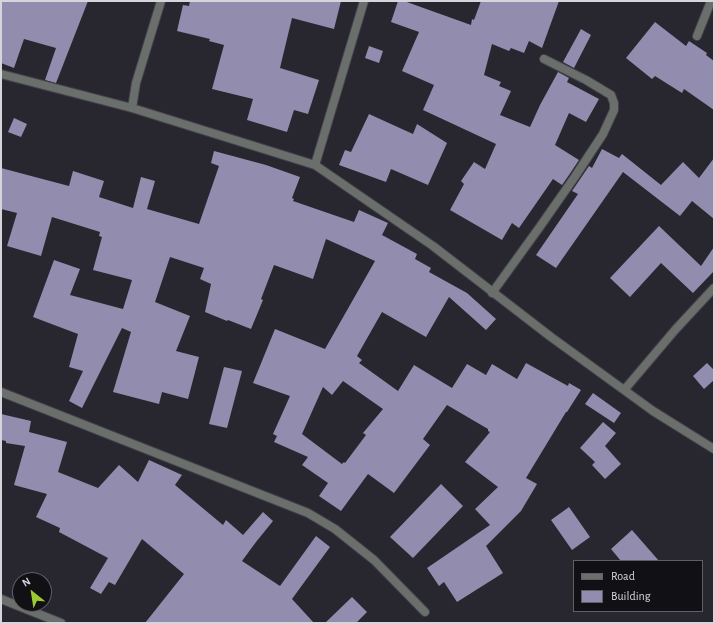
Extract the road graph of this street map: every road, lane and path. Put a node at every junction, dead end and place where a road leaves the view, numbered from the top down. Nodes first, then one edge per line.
1 (161, 1) edge
2 (364, 1) edge
3 (711, 1) edge
4 (697, 36) dead end
5 (544, 59) dead end
6 (1, 74) edge
7 (132, 108) junction
8 (316, 165) junction
9 (714, 288) edge
10 (492, 293) junction
11 (625, 389) junction
12 (1, 392) edge
13 (714, 449) edge
14 (1, 599) edge
15 (425, 612) dead end
16 (51, 621) edge
17 (61, 623) edge

1 - 7 street
2 - 8 street
3 - 4 street
5 - 10 street
6 - 7 street
7 - 8 street
8 - 10 street
9 - 11 street
10 - 11 street
11 - 13 street
12 - 15 street
14 - 16 street
16 - 17 street

